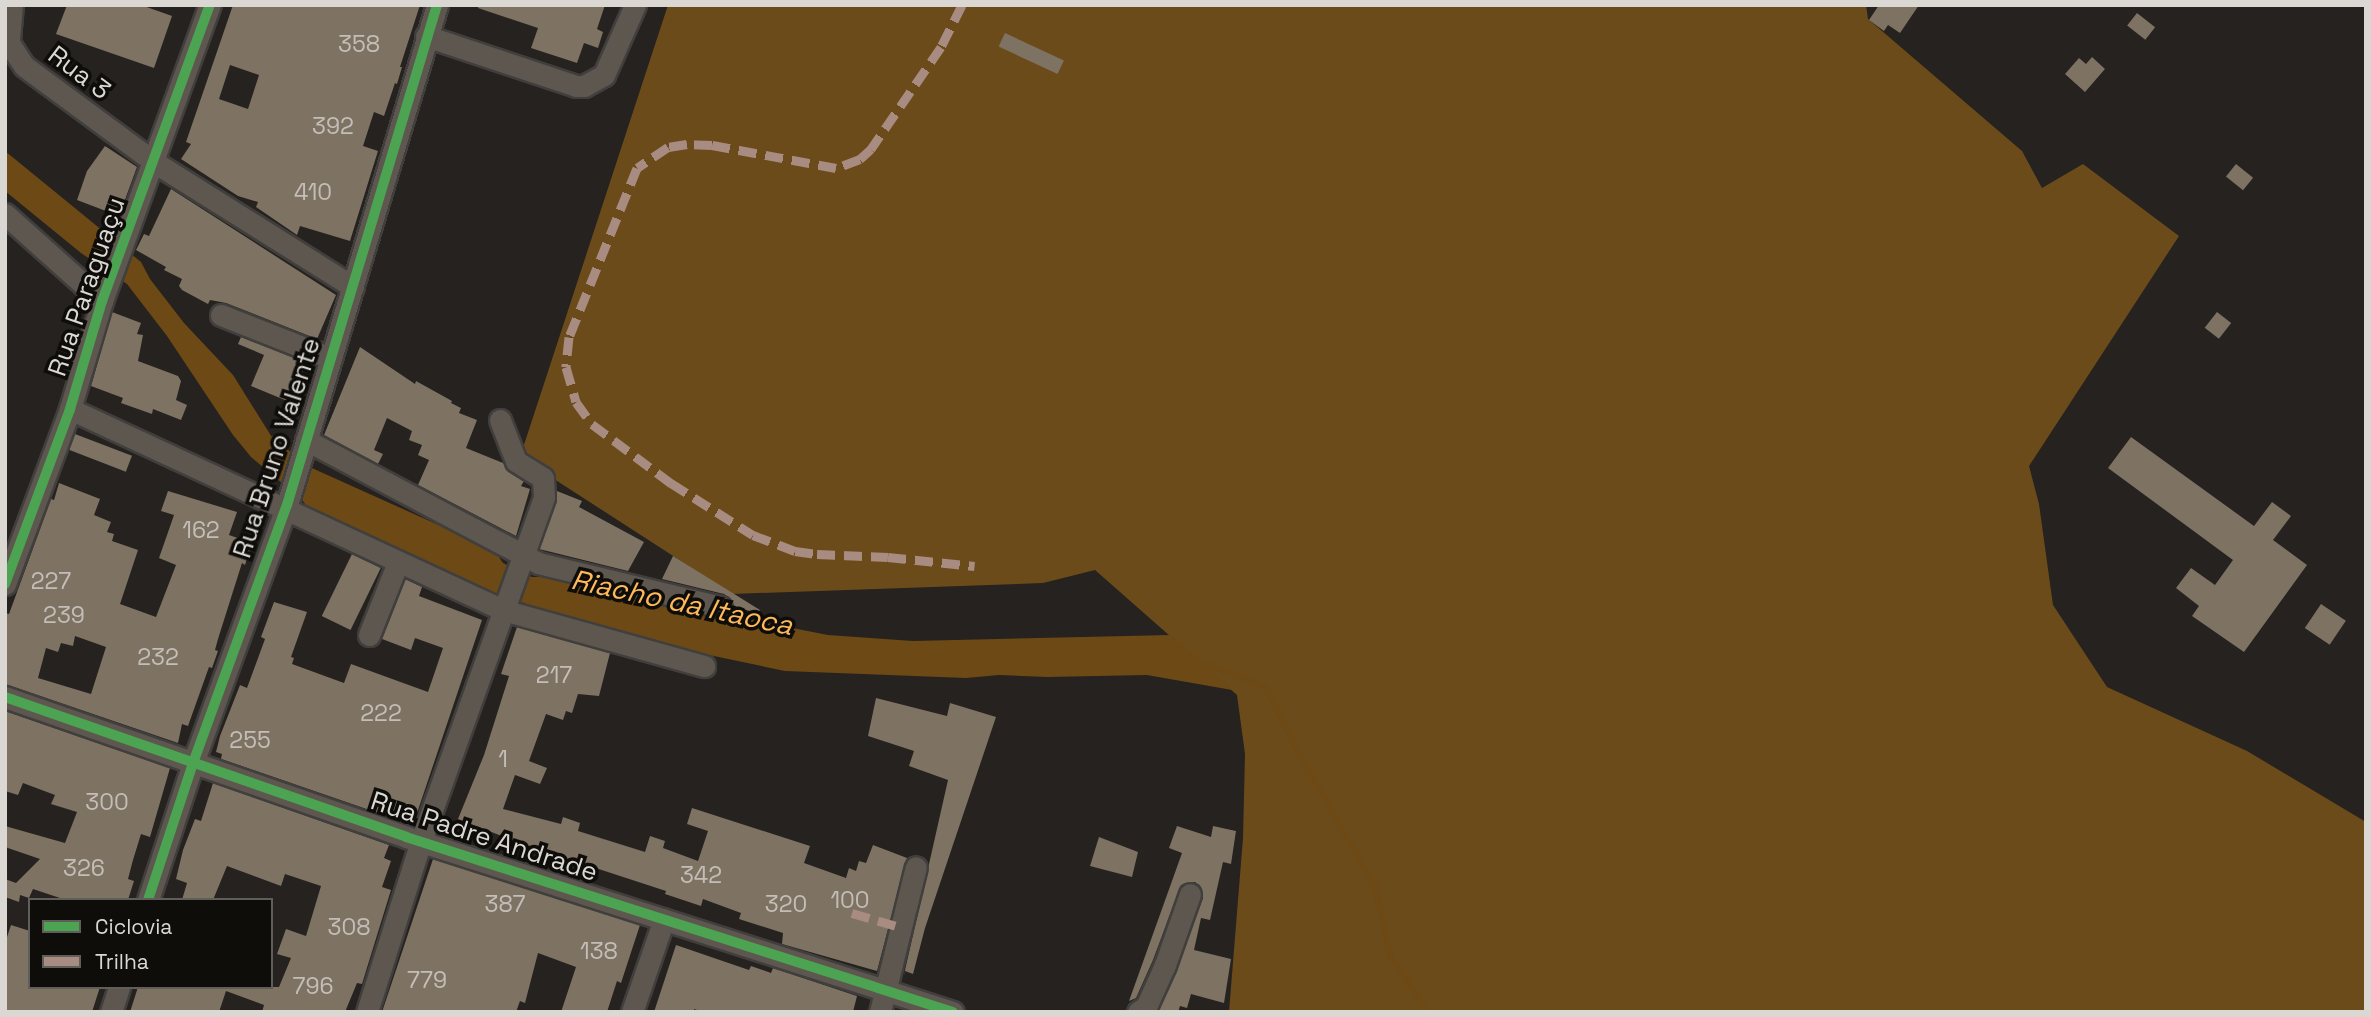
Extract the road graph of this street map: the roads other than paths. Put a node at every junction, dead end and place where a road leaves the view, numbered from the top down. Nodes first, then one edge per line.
1 (12, 5) edge
2 (210, 5) edge
3 (437, 5) edge
4 (635, 5) edge
5 (426, 36) junction
6 (154, 162) junction
7 (5, 215) edge
8 (353, 287) junction
9 (104, 295) junction
10 (221, 315) dead end
11 (330, 358) junction
12 (71, 409) junction
13 (500, 420) dead end
14 (304, 444) junction
15 (286, 507) junction
16 (11, 550) edge
17 (520, 559) junction
18 (398, 562) junction
19 (5, 584) edge
20 (505, 606) junction
21 (721, 607) dead end
22 (369, 635) dead end
23 (704, 666) dead end
24 (5, 697) edge
25 (193, 763) junction
26 (421, 841) junction
27 (916, 867) dead end
28 (1190, 894) dead end
29 (149, 898) edge
30 (664, 919) junction
31 (118, 989) edge
32 (883, 1002) edge
33 (111, 1012) edge
34 (367, 1012) edge
35 (632, 1012) edge
36 (953, 1012) edge
37 (1138, 1012) edge

1 - 6 street, Rua 3
2 - 6 street, Rua Paraguaçu
3 - 5 street, Rua Bruno Valente
4 - 5 street
5 - 8 street, Rua Bruno Valente
6 - 8 street, Rua 3
6 - 9 street, Rua Paraguaçu
7 - 9 street
8 - 11 street, Rua Bruno Valente
9 - 12 street, Rua Paraguaçu
10 - 11 street
11 - 14 street, Rua Bruno Valente
12 - 15 street
12 - 16 street, Rua Paraguaçu
13 - 17 street
14 - 15 street, Rua Bruno Valente
14 - 17 street
15 - 18 street
15 - 25 street, Rua Bruno Valente
16 - 19 street, Rua Paraguaçu
17 - 20 street
17 - 21 street
18 - 20 street
18 - 22 street
20 - 23 street
20 - 26 street
24 - 25 street, Rua Padre Andrade
25 - 26 street, Rua Padre Andrade
25 - 29 street, Rua Bruno Valente
26 - 30 street, Rua Padre Andrade
26 - 34 street
27 - 32 street
28 - 37 street
30 - 32 street, Rua Padre Andrade
30 - 35 street
31 - 33 street
32 - 36 street, Rua Padre Andrade

